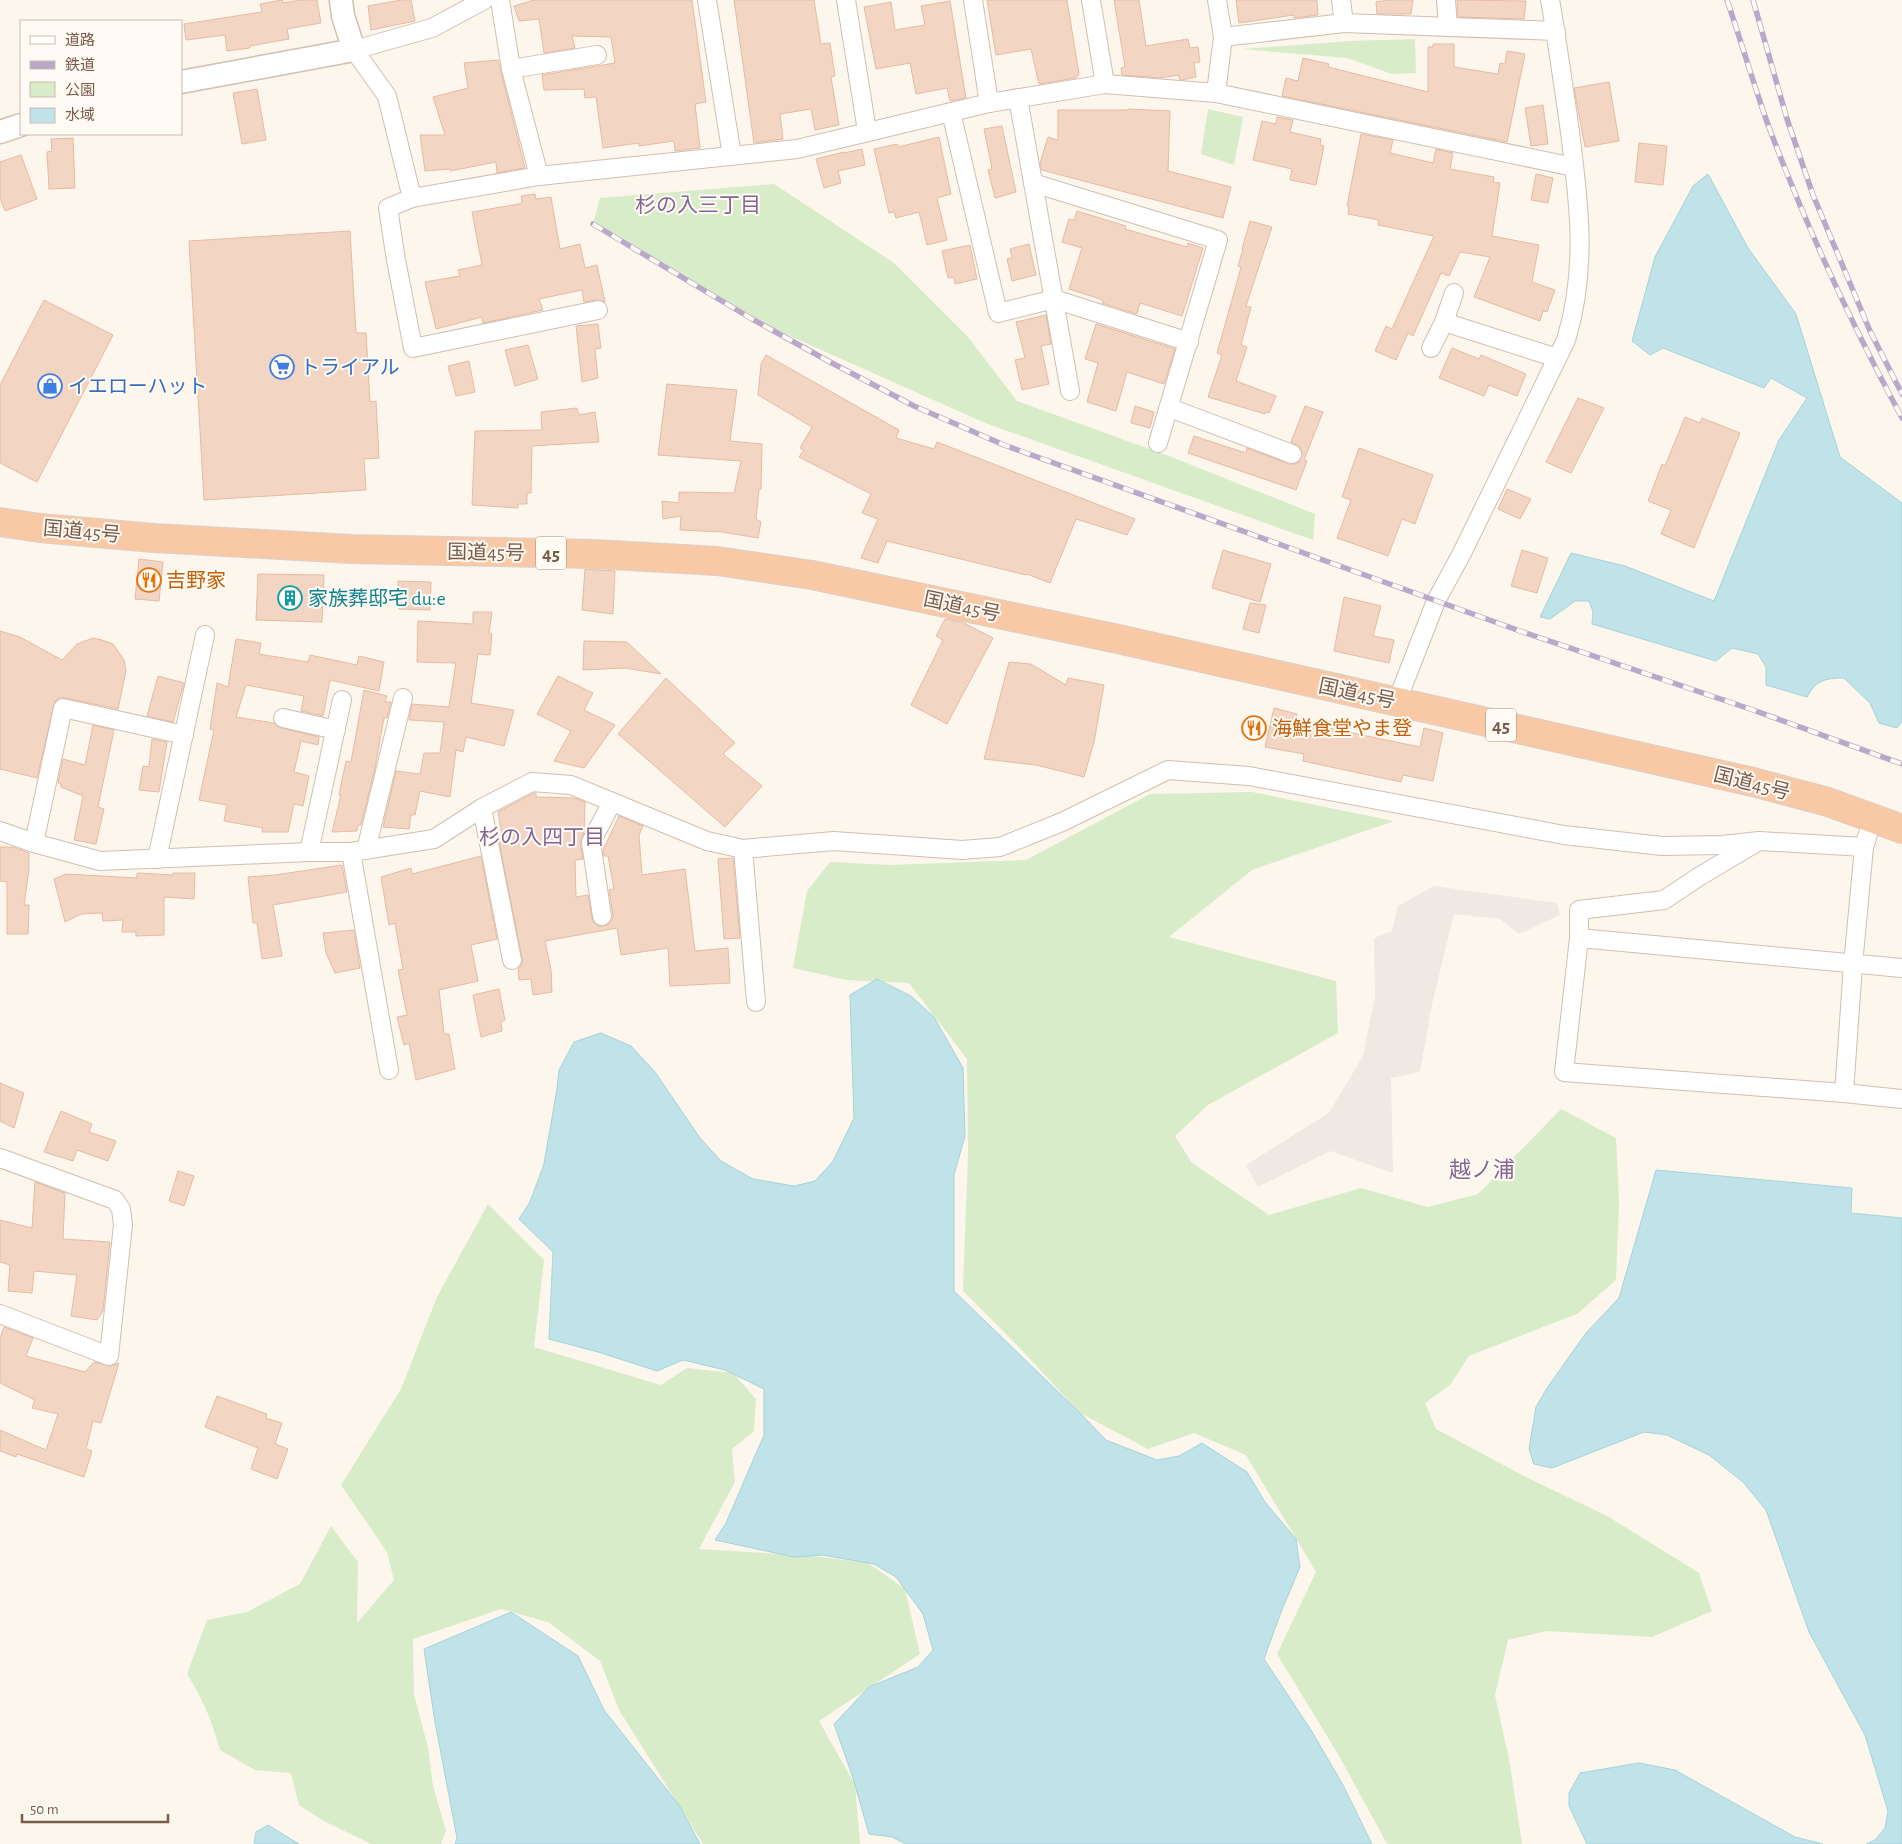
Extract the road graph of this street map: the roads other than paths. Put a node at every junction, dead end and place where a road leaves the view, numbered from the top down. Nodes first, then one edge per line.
1 (341, 0) edge
2 (484, 0) edge
3 (500, 0) edge
4 (707, 0) edge
5 (846, 0) edge
6 (973, 0) edge
7 (1091, 0) edge
8 (1217, 0) edge
9 (1341, 0) edge
10 (1446, 0) edge
11 (1550, 0) edge
12 (1344, 24) junction
13 (1448, 27) junction
14 (1556, 31) junction
15 (1223, 37) junction
16 (354, 50) junction
17 (597, 55) dead end
18 (511, 69) junction
19 (182, 82) edge
20 (1105, 84) junction
21 (1216, 93) junction
22 (1018, 98) junction
23 (989, 103) junction
24 (950, 112) junction
25 (20, 125) edge
26 (867, 131) junction
27 (0, 132) edge
28 (732, 156) junction
29 (1574, 167) junction
30 (539, 176) junction
31 (1033, 183) junction
32 (412, 198) junction
33 (1454, 293) dead end
34 (1054, 299) junction
35 (598, 310) dead end
36 (1444, 322) junction
37 (1189, 342) junction
38 (1431, 348) dead end
39 (1557, 358) junction
40 (1070, 391) dead end
41 (1170, 408) junction
42 (1158, 443) dead end
43 (1292, 454) dead end
44 (0, 522) edge
45 (206, 635) dead end
46 (403, 698) dead end
47 (342, 700) dead end
48 (1397, 702) junction
49 (283, 718) dead end
50 (336, 730) junction
51 (184, 735) junction
52 (612, 802) junction
53 (482, 808) junction
54 (1873, 818) junction
55 (1902, 830) edge
56 (0, 831) edge
57 (1759, 841) junction
58 (34, 843) junction
59 (1864, 847) junction
60 (743, 849) junction
61 (359, 851) junction
62 (309, 852) junction
63 (157, 859) junction
64 (602, 916) dead end
65 (1579, 938) junction
66 (512, 960) dead end
67 (1853, 965) junction
68 (1902, 968) edge
69 (756, 1002) dead end
70 (389, 1070) dead end
71 (1844, 1093) junction
72 (1902, 1099) edge
73 (0, 1158) edge
74 (0, 1314) edge

1 - 16 street
2 - 16 street
3 - 18 street
4 - 28 street
5 - 26 street
6 - 23 street
7 - 20 street
8 - 15 street
9 - 12 street
10 - 13 street
11 - 14 street
12 - 13 street
12 - 15 street
13 - 14 street
14 - 29 street
15 - 21 street
16 - 19 street
16 - 32 street
17 - 18 street
18 - 30 street
20 - 21 street
20 - 22 street
21 - 29 street
22 - 23 street
22 - 31 street
23 - 24 street
24 - 26 street
24 - 34 street
25 - 27 street
26 - 28 street
28 - 30 street
29 - 39 street
30 - 32 street
31 - 34 street
31 - 37 street
32 - 35 street
33 - 36 street
34 - 37 street
34 - 40 street
36 - 38 street
36 - 39 street
37 - 41 street
39 - 48 street
41 - 42 street
41 - 43 street
44 - 48 highway, 国道45号 / 45
45 - 51 street
46 - 61 street
47 - 50 street
48 - 54 highway, 国道45号 / 45
49 - 50 street
50 - 62 street
51 - 58 street
51 - 63 street
52 - 53 street
52 - 60 street
52 - 64 street
53 - 61 street
53 - 66 street
54 - 55 highway, 国道45号 / 45
54 - 59 street
56 - 58 street
57 - 59 street
57 - 60 street
57 - 65 street
58 - 63 street
59 - 67 street
60 - 69 street
61 - 62 street
61 - 70 street
62 - 63 street
65 - 67 street
65 - 71 street
67 - 68 street
67 - 71 street
71 - 72 street
73 - 74 street

